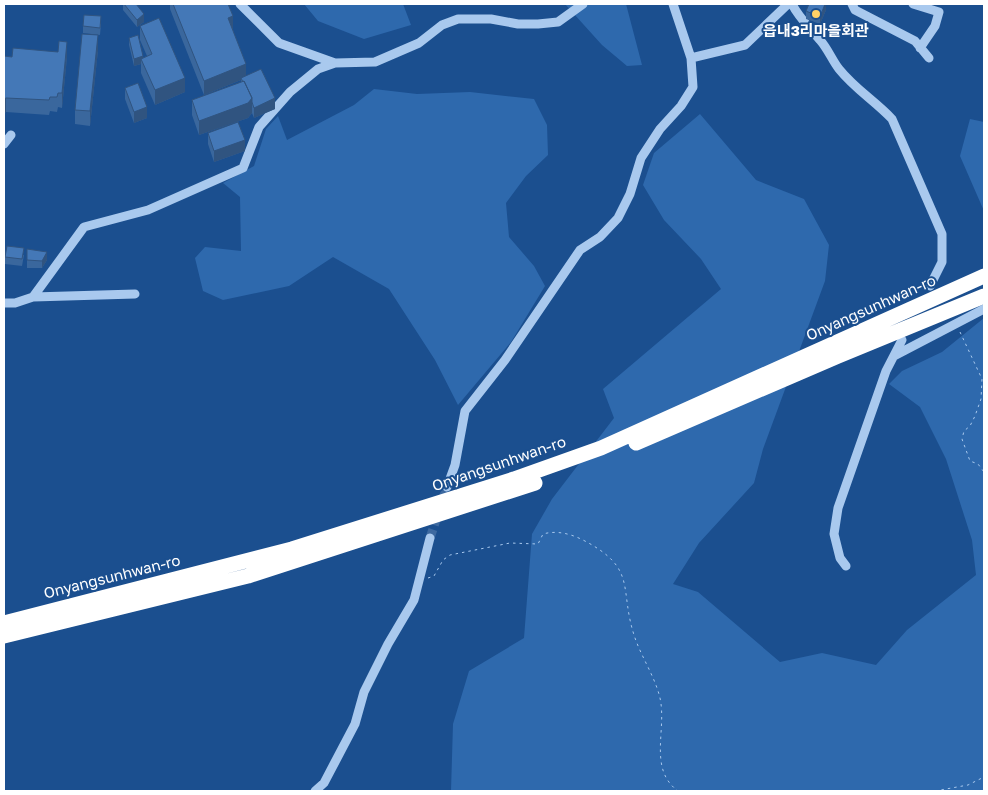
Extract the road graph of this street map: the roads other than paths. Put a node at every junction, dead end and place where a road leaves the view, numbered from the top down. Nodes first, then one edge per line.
1 (240, 4) edge
2 (582, 4) edge
3 (673, 4) edge
4 (788, 4) edge
5 (792, 4) edge
6 (852, 4) edge
7 (913, 4) edge
8 (920, 48) junction
9 (691, 58) junction
10 (929, 58) dead end
11 (335, 62) junction
12 (11, 135) dead end
13 (4, 144) edge
14 (984, 276) edge
15 (930, 286) dead end
16 (135, 294) dead end
17 (984, 296) edge
18 (33, 297) junction
19 (4, 303) edge
20 (984, 309) edge
21 (902, 340) dead end
22 (894, 356) junction
23 (447, 487) tunnel mouth
24 (430, 538) tunnel mouth
25 (846, 566) dead end
26 (4, 623) edge
27 (4, 636) edge
28 (316, 791) edge

1 - 11 street
2 - 11 street
3 - 9 street
4 - 9 street
5 - 15 street
6 - 8 street
7 - 8 street
8 - 10 street
9 - 23 street
11 - 18 street
12 - 13 street
14 - 26 highway, Onyangsunhwan-ro
16 - 18 street
17 - 27 highway, Onyangsunhwan-ro
18 - 19 street
20 - 22 street
21 - 22 street
22 - 25 street
24 - 28 street

